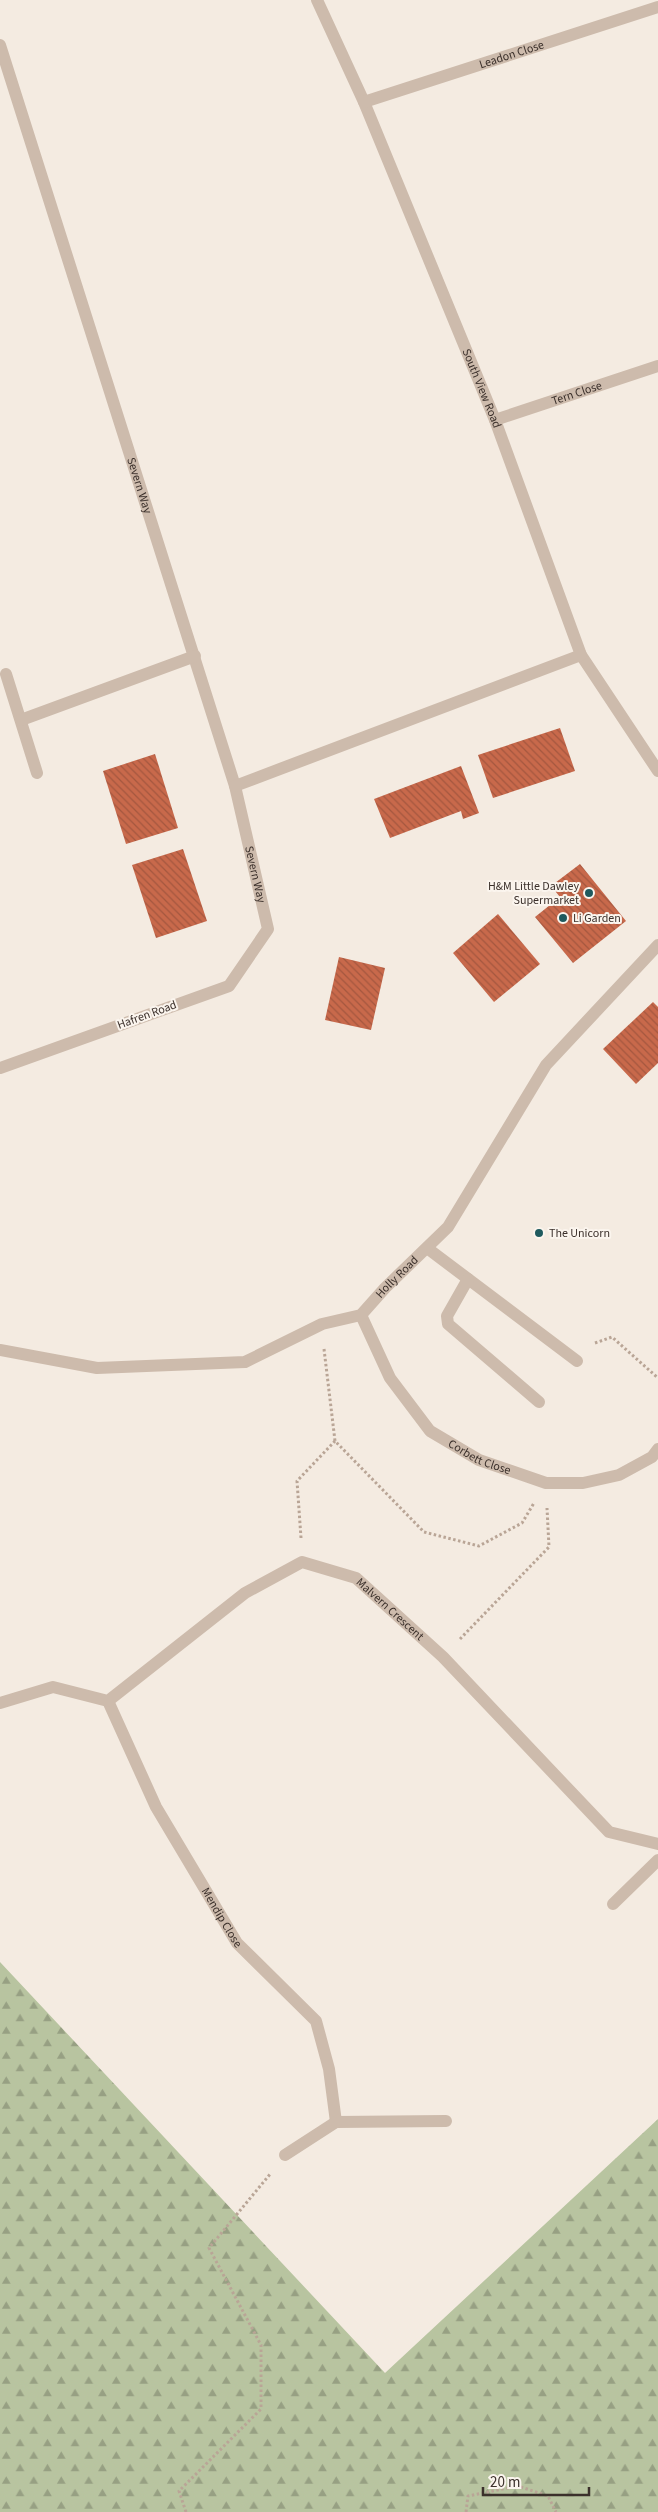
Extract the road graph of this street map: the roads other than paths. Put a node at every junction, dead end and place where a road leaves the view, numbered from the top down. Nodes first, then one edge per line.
1 (317, 0) edge
2 (658, 7) edge
3 (0, 45) edge
4 (364, 102) junction
5 (658, 366) edge
6 (495, 420) junction
7 (581, 655) junction
8 (195, 656) junction
9 (6, 674) dead end
10 (21, 720) junction
11 (658, 771) edge
12 (37, 774) dead end
13 (235, 786) junction
14 (268, 929) joint
15 (658, 945) edge
16 (0, 1068) edge
17 (427, 1248) junction
18 (468, 1279) junction
19 (361, 1315) junction
20 (0, 1350) edge
21 (577, 1361) road end
22 (539, 1402) dead end
23 (658, 1449) edge
24 (108, 1701) junction
25 (0, 1703) edge
26 (658, 1844) edge
27 (658, 1860) edge
28 (613, 1904) dead end
29 (446, 2121) dead end
30 (336, 2122) junction
31 (285, 2155) road end

1 - 4 street, South View Road
2 - 4 street, Leadon Close
3 - 8 street, Severn Way
4 - 6 street, South View Road
5 - 6 street, Tern Close
6 - 7 street, South View Road
7 - 11 street, South View Road
7 - 13 street
8 - 10 street
8 - 13 street, Severn Way
9 - 10 street
10 - 12 street
13 - 14 street, Severn Way
14 - 16 street, Hafren Road
15 - 17 street, Holly Road
17 - 18 street
17 - 19 street, Holly Road
18 - 21 street
18 - 22 street
19 - 20 street
19 - 23 street, Corbett Close
24 - 25 street
24 - 26 street, Malvern Crescent
24 - 30 street, Mendip Close
27 - 28 street
29 - 30 street
30 - 31 street

